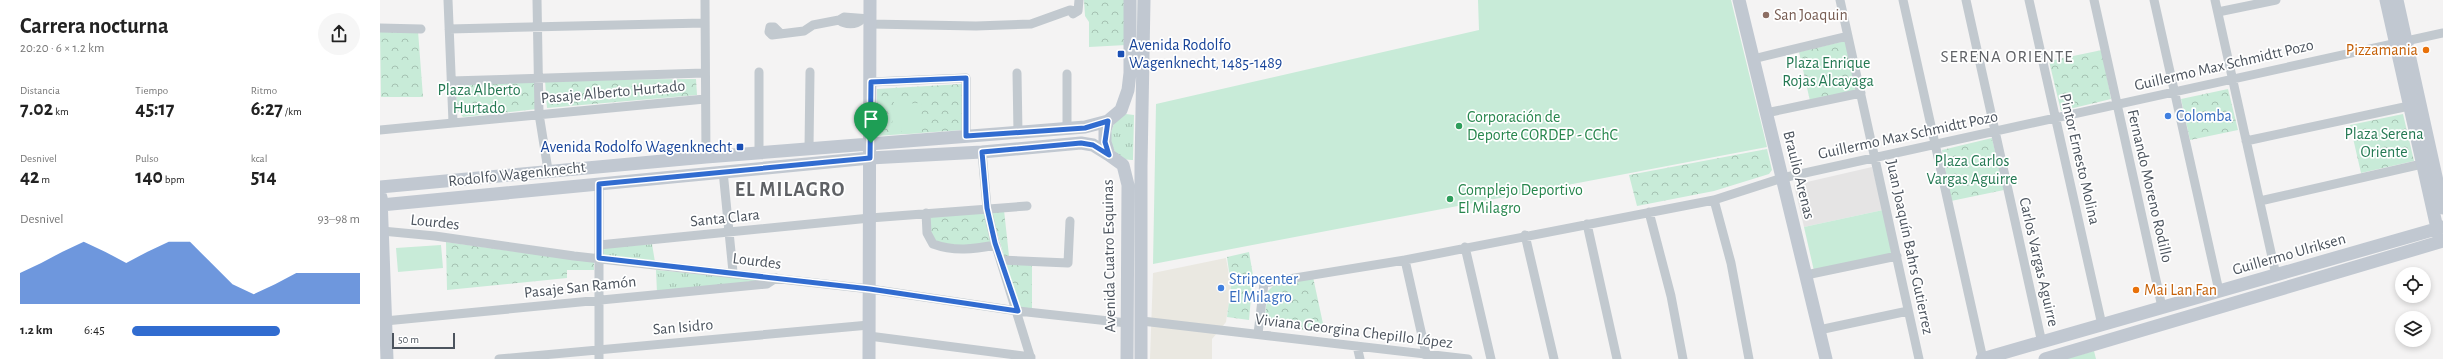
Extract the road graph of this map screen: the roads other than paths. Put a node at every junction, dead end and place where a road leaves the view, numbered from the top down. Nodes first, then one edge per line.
1 (448, 0) edge
2 (537, 0) edge
3 (704, 0) edge
4 (870, 0) edge
5 (1079, 0) edge
6 (1130, 0) edge
7 (1144, 0) edge
8 (1739, 0) edge
9 (1840, 0) edge
10 (1903, 0) edge
11 (1966, 0) edge
12 (2029, 0) edge
13 (2094, 0) edge
14 (2154, 0) edge
15 (2215, 0) edge
16 (2276, 0) edge
17 (2386, 0) edge
18 (2397, 0) edge
19 (2218, 12) junction
20 (867, 21) junction
21 (704, 24) junction
22 (537, 27) junction
23 (380, 28) edge
24 (421, 29) dead end
25 (450, 29) junction
26 (2443, 33) edge
27 (781, 34) dead end
28 (1848, 36) junction
29 (2401, 42) junction
30 (1753, 59) junction
31 (759, 72) dead end
32 (810, 72) dead end
33 (704, 73) junction
34 (1017, 73) dead end
35 (1067, 74) dead end
36 (538, 78) junction
37 (2232, 78) junction
38 (451, 81) junction
39 (871, 82) junction
40 (2174, 92) junction
41 (1861, 93) junction
42 (705, 99) junction
43 (2116, 104) junction
44 (2409, 106) junction
45 (1121, 110) junction
46 (1142, 110) junction
47 (1766, 113) junction
48 (539, 114) junction
49 (2056, 118) junction
50 (1108, 121) junction
51 (453, 122) junction
52 (1067, 129) junction
53 (380, 130) edge
54 (1994, 131) junction
55 (1018, 133) junction
56 (966, 136) junction
57 (2246, 141) junction
58 (871, 143) junction
59 (1935, 145) junction
60 (810, 148) junction
61 (759, 152) junction
62 (982, 152) junction
63 (1109, 155) junction
64 (706, 156) junction
65 (870, 158) junction
66 (1876, 159) junction
67 (2422, 164) junction
68 (1123, 165) junction
69 (1141, 166) junction
70 (548, 170) junction
71 (723, 171) junction
72 (1782, 178) junction
73 (599, 184) junction
74 (380, 186) edge
75 (1714, 200) junction
76 (2260, 201) junction
77 (380, 205) edge
78 (1027, 206) dead end
79 (987, 208) junction
80 (2443, 208) edge
81 (1649, 212) junction
82 (926, 213) junction
83 (870, 218) junction
84 (1070, 221) dead end
85 (1586, 224) junction
86 (2440, 228) edge
87 (382, 231) junction
88 (728, 232) junction
89 (1525, 235) junction
90 (2442, 242) edge
91 (599, 245) junction
92 (996, 245) junction
93 (1465, 248) junction
94 (1897, 256) junction
95 (599, 258) junction
96 (1002, 260) junction
97 (1405, 260) junction
98 (733, 272) junction
99 (2276, 275) junction
100 (1806, 276) junction
101 (776, 278) junction
102 (870, 289) junction
103 (2219, 292) junction
104 (599, 300) junction
105 (2162, 307) junction
106 (1018, 311) junction
107 (1908, 311) junction
108 (383, 317) edge
109 (1142, 321) junction
110 (1128, 323) junction
111 (2102, 325) junction
112 (869, 330) junction
113 (1819, 330) junction
114 (1258, 334) junction
115 (2042, 343) junction
116 (1357, 346) junction
117 (600, 354) edge
118 (1426, 357) edge
119 (1031, 358) edge
120 (387, 359) edge
121 (499, 359) edge
122 (870, 359) edge
123 (1127, 359) edge
124 (1141, 359) edge
125 (1360, 359) edge
126 (1468, 359) edge
127 (1491, 359) edge
128 (1554, 359) edge
129 (1617, 359) edge
130 (1683, 359) edge
131 (1749, 359) edge
132 (1826, 359) edge
133 (1919, 359) edge
134 (1983, 359) edge
135 (2045, 359) edge

1 - 25 street
2 - 22 street
3 - 21 street
4 - 20 street
5 - 20 street
6 - 45 street
7 - 46 street, Avenida Cuatro Esquinas
8 - 30 street, Braulio Arenas
9 - 28 street, Juan Joaquín Bahrs Gutierrez
10 - 59 street
11 - 54 street, Carlos Vargas Aguirre
12 - 49 street, Pintor Ernesto Molina
13 - 43 street, Fernando Moreno Rodillo
14 - 40 street
15 - 19 street
16 - 19 street
17 - 29 street
18 - 29 street
19 - 37 street
20 - 27 street
20 - 39 street
21 - 22 street
21 - 33 street
22 - 25 street
22 - 36 street
23 - 24 street
25 - 38 street
26 - 29 street, Guillermo Max Schmidtt Pozo
28 - 30 street
28 - 41 street, Juan Joaquín Bahrs Gutierrez
29 - 37 street, Guillermo Max Schmidtt Pozo
29 - 44 street
29 - 80 street
30 - 47 street, Braulio Arenas
31 - 61 street
32 - 60 street
33 - 36 street
33 - 42 street
34 - 55 street
35 - 52 street
36 - 38 street
36 - 48 street
37 - 40 street, Guillermo Max Schmidtt Pozo
37 - 57 street
38 - 51 street
39 - 56 street
39 - 58 street
40 - 43 street, Guillermo Max Schmidtt Pozo
40 - 103 street
41 - 47 street
41 - 66 street, Juan Joaquín Bahrs Gutierrez
42 - 48 street, Pasaje Alberto Hurtado
42 - 64 street
43 - 49 street, Guillermo Max Schmidtt Pozo
43 - 105 street, Fernando Moreno Rodillo
44 - 57 street
44 - 67 street
45 - 46 street
45 - 50 street
46 - 69 street, Avenida Cuatro Esquinas
47 - 72 street, Braulio Arenas
48 - 51 street, Pasaje Alberto Hurtado
48 - 70 street
49 - 54 street, Guillermo Max Schmidtt Pozo
49 - 111 street, Pintor Ernesto Molina
50 - 52 street, Rodolfo Wagenknecht
50 - 63 street
51 - 53 street, Pasaje Alberto Hurtado
52 - 55 street, Rodolfo Wagenknecht
54 - 59 street, Guillermo Max Schmidtt Pozo
54 - 115 street, Carlos Vargas Aguirre
55 - 56 street, Rodolfo Wagenknecht
56 - 58 street, Rodolfo Wagenknecht
57 - 76 street
58 - 60 street, Rodolfo Wagenknecht
58 - 65 street
59 - 66 street, Guillermo Max Schmidtt Pozo
59 - 134 street
60 - 61 street, Rodolfo Wagenknecht
61 - 64 street, Rodolfo Wagenknecht
62 - 63 street, Rodolfo Wagenknecht
62 - 65 street, Rodolfo Wagenknecht
62 - 79 street
63 - 68 street, Avenida Cuatro Esquinas
64 - 70 street, Rodolfo Wagenknecht
65 - 71 street, Rodolfo Wagenknecht
65 - 83 street
66 - 72 street, Guillermo Max Schmidtt Pozo
66 - 94 street, Juan Joaquín Bahrs Gutierrez
67 - 76 street
67 - 86 street
68 - 69 street
68 - 110 street, Avenida Cuatro Esquinas
69 - 109 street, Avenida Cuatro Esquinas
70 - 74 street, Rodolfo Wagenknecht
71 - 73 street, Rodolfo Wagenknecht
71 - 88 street
72 - 75 street, Guillermo Max Schmidtt Pozo
72 - 100 street, Braulio Arenas
73 - 77 street, Rodolfo Wagenknecht
73 - 91 street
74 - 77 street
75 - 81 street, Guillermo Max Schmidtt Pozo
75 - 131 street
76 - 99 street
77 - 87 street
78 - 79 street, Santa Clara
79 - 82 street, Santa Clara
79 - 92 street
81 - 85 street, Guillermo Max Schmidtt Pozo
81 - 130 street
82 - 83 street, Santa Clara
82 - 92 street
83 - 88 street, Santa Clara
83 - 102 street
84 - 96 street
85 - 89 street, Guillermo Max Schmidtt Pozo
85 - 129 street
86 - 90 street
86 - 99 street, Guillermo Ulriksen
87 - 95 street, Lourdes
87 - 108 street
88 - 91 street, Santa Clara
88 - 98 street
89 - 93 street, Guillermo Max Schmidtt Pozo
89 - 128 street
90 - 135 street, Guillermo Ulriksen
91 - 95 street
92 - 96 street
93 - 97 street, Guillermo Max Schmidtt Pozo
93 - 127 street
94 - 100 street
94 - 107 street, Juan Joaquín Bahrs Gutierrez
95 - 98 street, Lourdes
95 - 104 street
96 - 106 street
97 - 114 street, Guillermo Max Schmidtt Pozo
97 - 118 street
98 - 101 street, Lourdes
99 - 103 street, Guillermo Ulriksen
100 - 113 street, Braulio Arenas
101 - 102 street, Lourdes
101 - 104 street, Pasaje San Ramón
102 - 106 street, Lourdes
102 - 112 street
103 - 105 street, Guillermo Ulriksen
104 - 108 street, Pasaje San Ramón
104 - 117 street
105 - 111 street, Guillermo Ulriksen
106 - 110 street, Lourdes
106 - 119 street
107 - 113 street
107 - 133 street, Juan Joaquín Bahrs Gutierrez
108 - 120 street
109 - 114 street, Viviana Georgina Chepillo López
109 - 124 street, Avenida Cuatro Esquinas
110 - 123 street, Avenida Cuatro Esquinas
111 - 115 street, Guillermo Ulriksen
112 - 117 street, San Isidro
112 - 119 street, San Isidro
112 - 122 street
113 - 132 street, Braulio Arenas
114 - 116 street, Viviana Georgina Chepillo López
115 - 134 street, Guillermo Ulriksen
116 - 118 street, Viviana Georgina Chepillo López
116 - 125 street
117 - 121 street, San Isidro
118 - 126 street, Viviana Georgina Chepillo López

